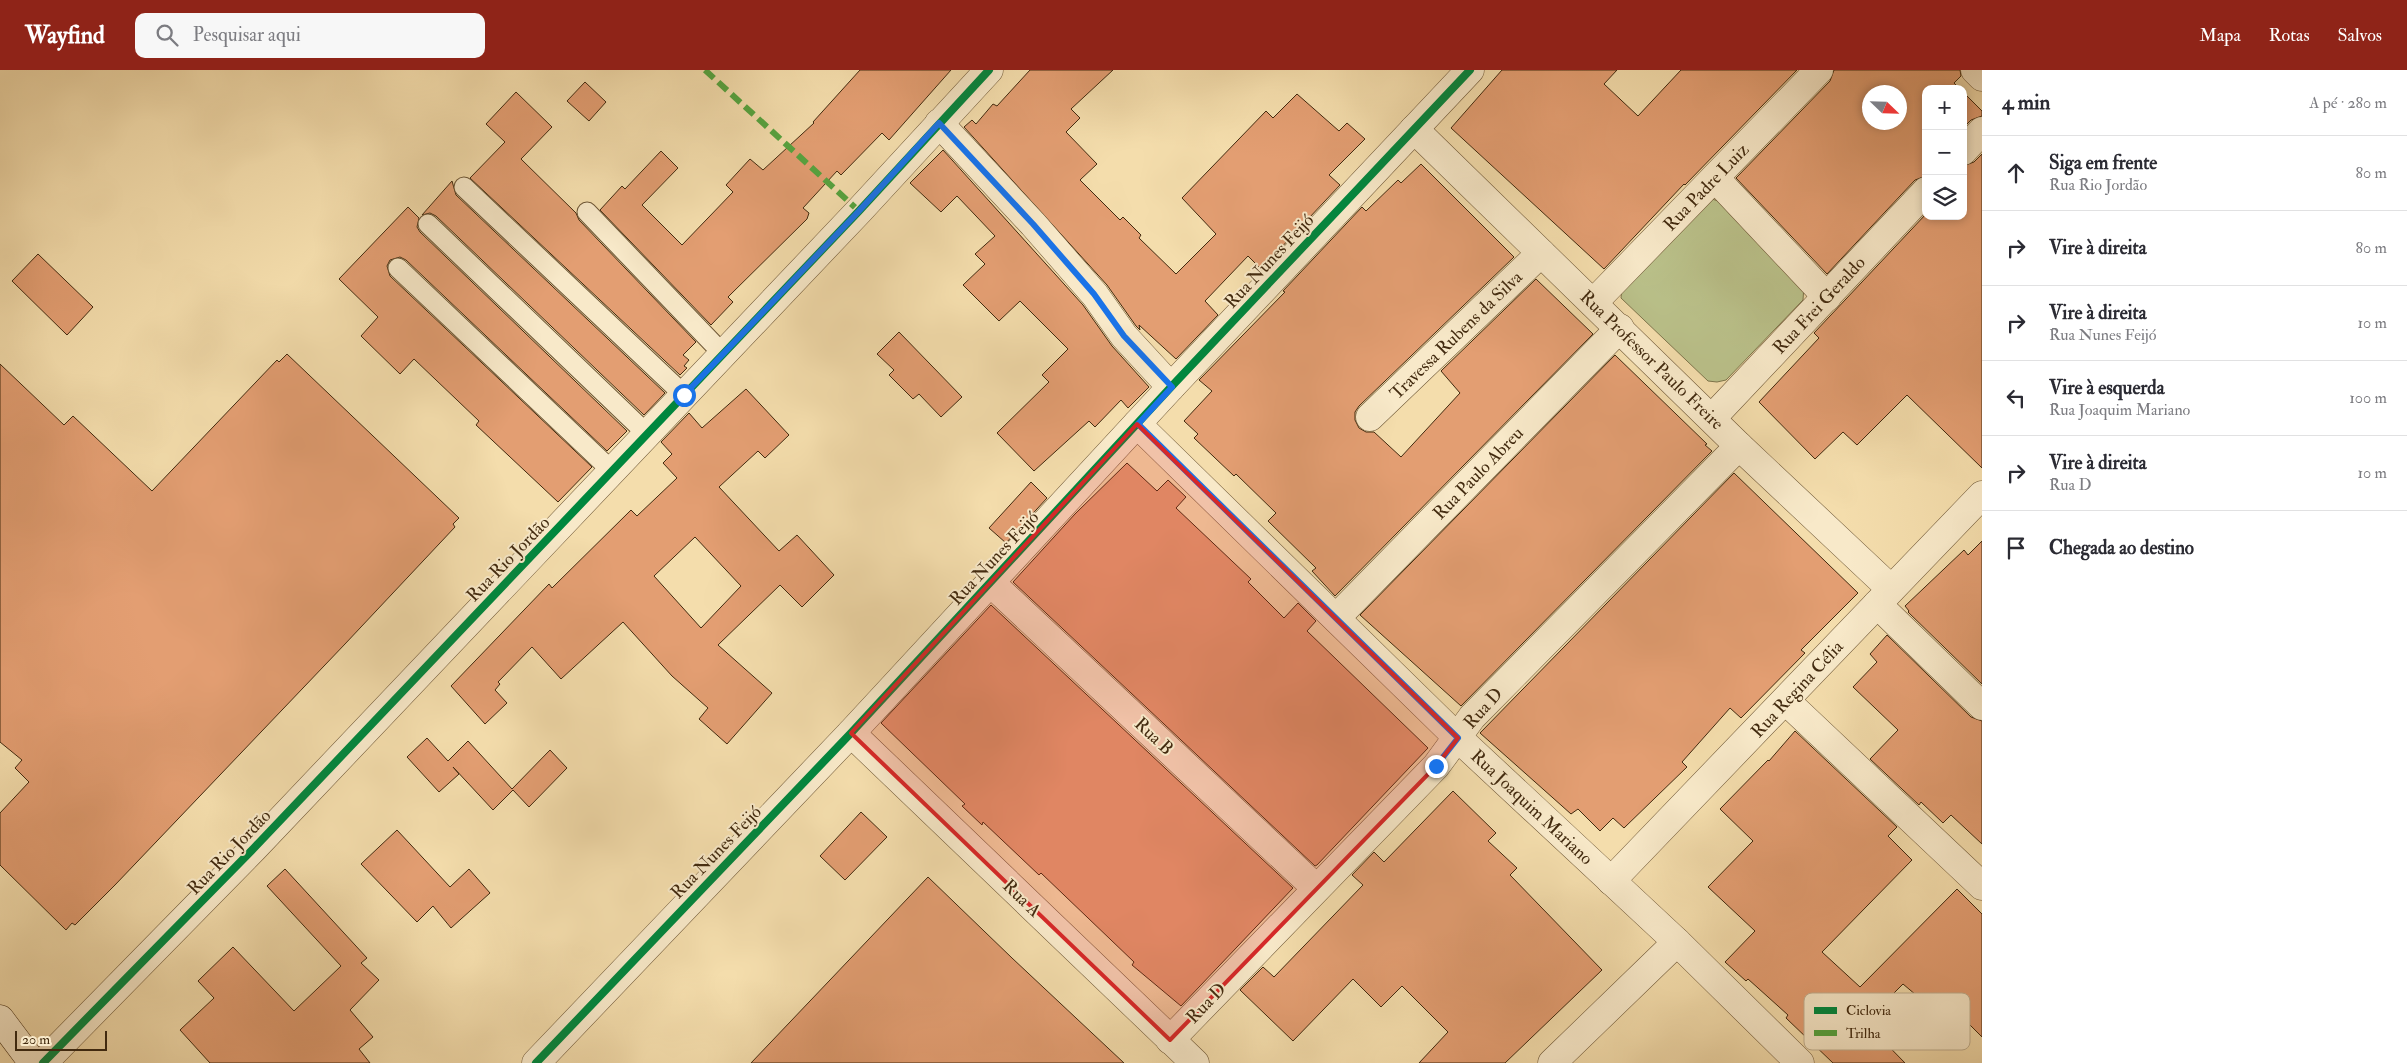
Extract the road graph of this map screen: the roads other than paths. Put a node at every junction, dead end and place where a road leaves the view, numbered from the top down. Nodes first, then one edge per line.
1 (989, 70) edge
2 (1470, 70) edge
3 (1819, 70) edge
4 (1975, 70) edge
5 (1982, 77) edge
6 (939, 123) junction
7 (1414, 129) junction
8 (1982, 131) edge
9 (1967, 147) edge
10 (1715, 178) junction
11 (464, 187) dead end
12 (1922, 195) edge
13 (587, 212) dead end
14 (428, 224) dead end
15 (1541, 252) junction
16 (398, 268) dead end
17 (1827, 296) junction
18 (1593, 302) junction
19 (1620, 328) junction
20 (723, 354) junction
21 (1172, 387) junction
22 (684, 395) junction
23 (1370, 417) dead end
24 (1712, 418) junction
25 (1138, 424) junction
26 (647, 434) junction
27 (1739, 446) junction
28 (612, 471) junction
29 (1982, 495) edge
30 (992, 583) junction
31 (1884, 596) junction
32 (1336, 618) junction
33 (1786, 701) junction
34 (1982, 706) edge
35 (851, 733) junction
36 (1458, 738) junction
37 (1611, 881) junction
38 (1982, 886) edge
39 (1316, 888) junction
40 (1677, 942) junction
41 (0, 1020) edge
42 (1170, 1040) junction
43 (32, 1063) edge
44 (43, 1063) edge
45 (536, 1063) edge
46 (1195, 1063) edge
47 (1552, 1063) edge
48 (1800, 1063) edge

1 - 6 street, Rua Rio Jordão
2 - 7 street, Rua Nunes Feijó
3 - 10 street, Rua Padre Luiz
4 - 5 street
6 - 20 street, Rua Rio Jordão
6 - 21 street
7 - 15 street, Rua Professor Paulo Freire
7 - 21 street, Rua Nunes Feijó
8 - 9 street
10 - 17 street
10 - 18 street, Rua Padre Luiz
11 - 22 lane
12 - 17 street, Rua Frei Geraldo
13 - 20 lane
14 - 26 lane
15 - 18 street, Rua Professor Paulo Freire
15 - 23 street, Travessa Rubens da Silva
16 - 28 lane
17 - 24 street, Rua Frei Geraldo
18 - 19 street, Rua Professor Paulo Freire
19 - 24 street, Rua Professor Paulo Freire
19 - 32 street, Rua Paulo Abreu
20 - 22 street, Rua Rio Jordão
21 - 25 street, Rua Nunes Feijó
22 - 26 street, Rua Rio Jordão
24 - 27 street, Rua Professor Paulo Freire
25 - 30 street, Rua Nunes Feijó
25 - 32 street, Rua Joaquim Mariano
26 - 28 street, Rua Rio Jordão
27 - 31 street, Rua Professor Paulo Freire
27 - 36 street, Rua D
28 - 44 street, Rua Rio Jordão
29 - 31 street, Rua Regina Célia
30 - 35 street, Rua Nunes Feijó
30 - 39 street, Rua B
31 - 33 street, Rua Regina Célia
31 - 34 street, Rua Professor Paulo Freire
32 - 36 street, Rua Joaquim Mariano
33 - 37 street, Rua Regina Célia
33 - 38 street
35 - 42 street, Rua A
35 - 45 street, Rua Nunes Feijó
36 - 37 street, Rua Joaquim Mariano
36 - 39 street, Rua D
37 - 40 street, Rua Joaquim Mariano
39 - 42 street, Rua D
40 - 47 street
40 - 48 street, Rua Joaquim Mariano
41 - 43 street
42 - 46 street, Rua A

